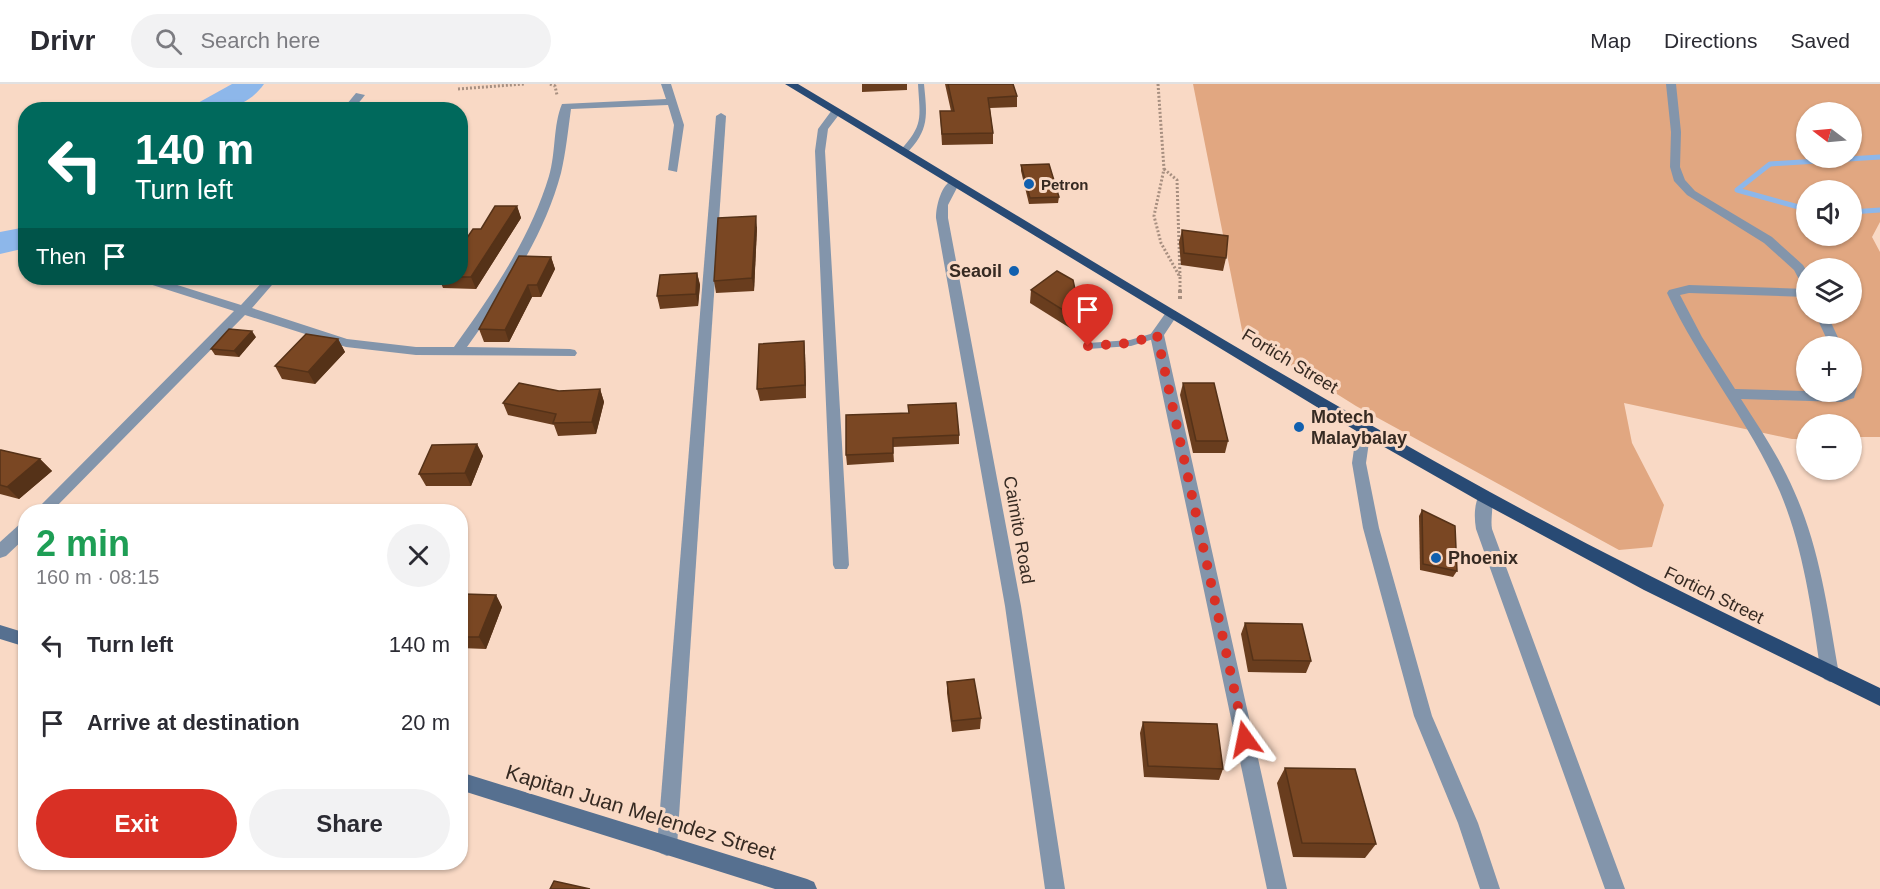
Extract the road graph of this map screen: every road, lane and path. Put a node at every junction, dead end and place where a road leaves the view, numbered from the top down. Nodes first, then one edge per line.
1 (524, 84) edge
2 (666, 84) edge
3 (790, 84) edge
4 (921, 84) edge
5 (1158, 84) edge
6 (1671, 84) edge
7 (458, 89) dead end
8 (360, 95) dead end
9 (354, 102) edge
10 (670, 102) junction
11 (836, 112) junction
12 (721, 116) dead end
13 (903, 152) junction
14 (1164, 169) junction
15 (674, 170) dead end
16 (954, 182) junction
17 (1796, 265) edge
18 (1180, 277) junction
19 (166, 285) edge
20 (266, 285) edge
21 (1796, 293) edge
22 (243, 310) junction
23 (1172, 314) junction
24 (1157, 335) junction
25 (1088, 346) dead end
26 (457, 352) junction
27 (570, 353) dead end
28 (1732, 394) junction
29 (1796, 396) edge
30 (1364, 428) junction
31 (1485, 498) junction
32 (49, 504) edge
33 (18, 535) edge
34 (0, 552) edge
35 (841, 565) dead end
36 (0, 632) edge
37 (18, 638) edge
38 (1830, 674) junction
39 (1880, 697) edge
40 (468, 784) edge
41 (667, 846) junction
42 (807, 889) edge
43 (1055, 889) edge
44 (1277, 889) edge
45 (1490, 889) edge
46 (1615, 889) edge

1 - 7 path
2 - 10 street
3 - 11 highway, Fortich Street
4 - 13 lane
5 - 14 path
6 - 17 street
8 - 9 street
10 - 15 street
10 - 26 street
11 - 13 highway, Fortich Street
11 - 35 street
12 - 41 street
13 - 16 highway, Fortich Street
14 - 18 path
14 - 18 path
16 - 23 highway, Fortich Street
16 - 43 street, Caimito Road
18 - 23 path
19 - 22 street
20 - 22 street
21 - 28 street
22 - 26 street
22 - 32 street
23 - 24 street
23 - 30 highway, Fortich Street
24 - 25 lane
24 - 44 street
26 - 27 street
28 - 29 street
28 - 38 street
30 - 31 highway, Fortich Street
30 - 45 street
31 - 38 highway, Fortich Street
31 - 46 street
33 - 34 street
36 - 37 main road
38 - 39 highway, Fortich Street
40 - 41 main road, Kapitan Juan Melendez Street
41 - 42 main road, Kapitan Juan Melendez Street

